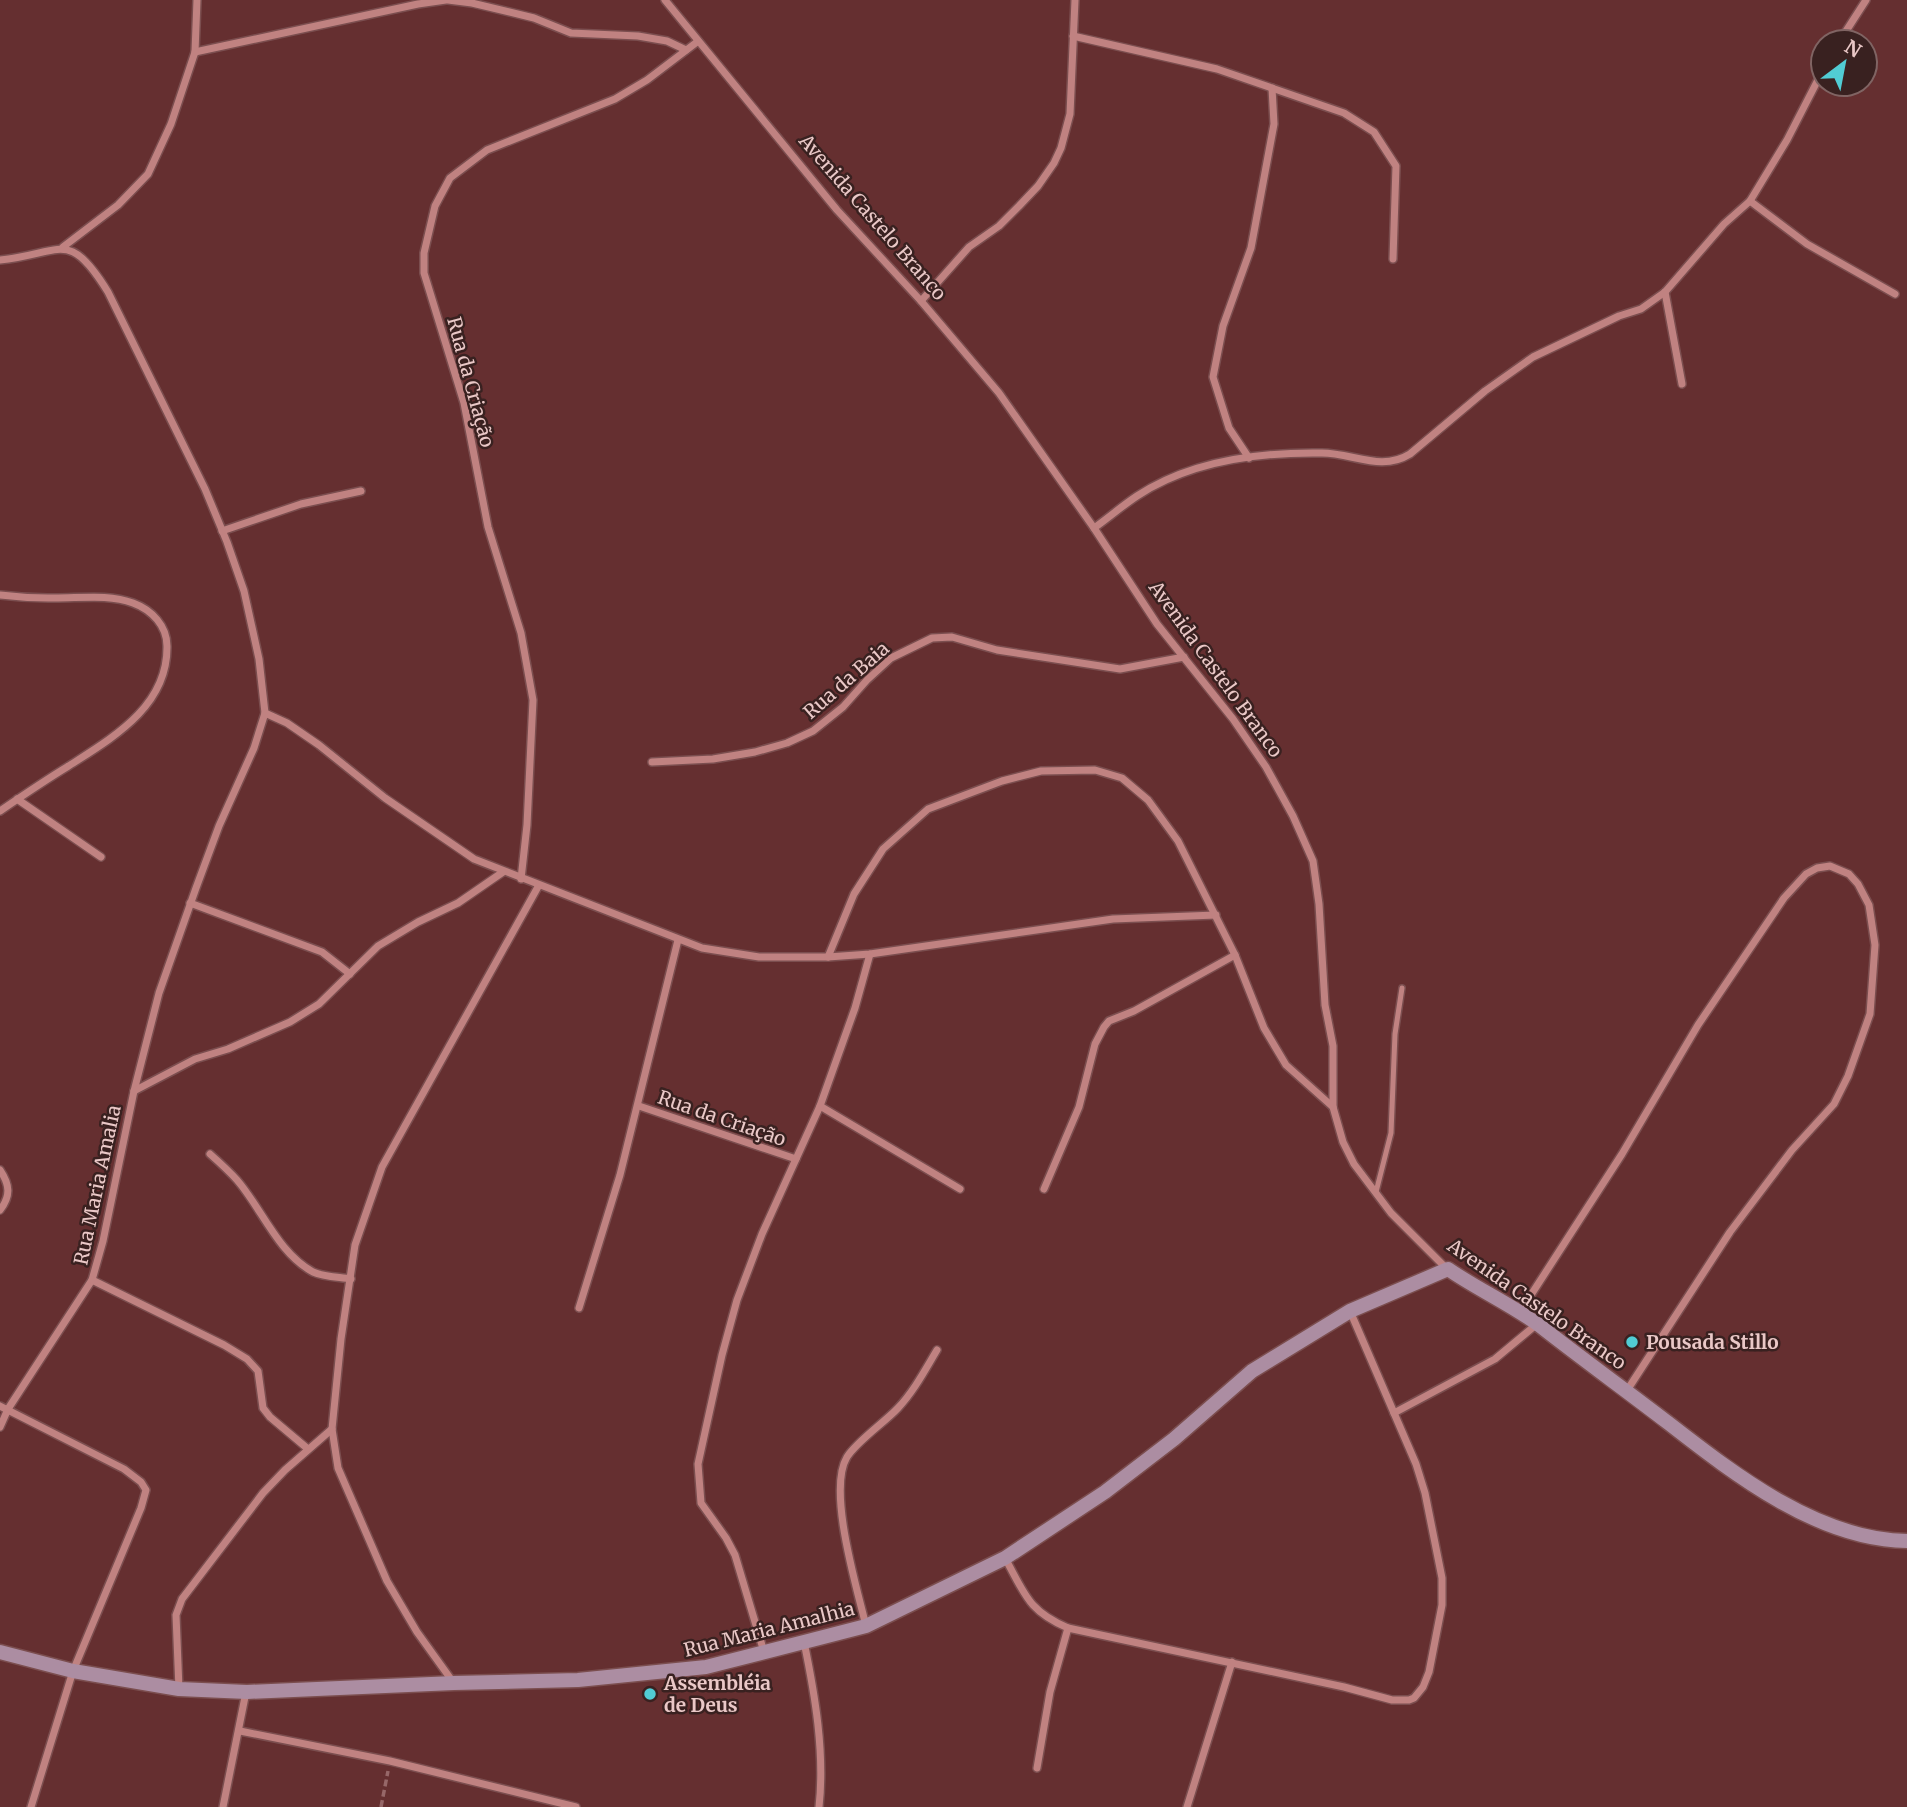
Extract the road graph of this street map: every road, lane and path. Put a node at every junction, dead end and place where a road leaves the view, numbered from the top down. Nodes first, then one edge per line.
1 (197, 0) edge
2 (447, 0) edge
3 (666, 0) edge
4 (1075, 0) edge
5 (1866, 0) edge
6 (1848, 28) edge
7 (1073, 36) junction
8 (697, 42) junction
9 (686, 50) junction
10 (195, 52) junction
11 (1272, 88) junction
12 (1809, 97) edge
13 (1750, 201) junction
14 (63, 247) junction
15 (1393, 258) dead end
16 (0, 260) edge
17 (1665, 292) junction
18 (1895, 294) dead end
19 (921, 301) junction
20 (1682, 384) dead end
21 (1250, 458) junction
22 (361, 491) dead end
23 (1094, 528) junction
24 (222, 531) junction
25 (0, 595) edge
26 (1184, 657) junction
27 (265, 713) junction
28 (652, 762) dead end
29 (17, 799) junction
30 (0, 811) edge
31 (101, 856) dead end
32 (503, 872) junction
33 (522, 879) junction
34 (539, 885) junction
35 (190, 903) junction
36 (1216, 915) junction
37 (678, 940) junction
38 (870, 954) junction
39 (1235, 955) junction
40 (828, 957) junction
41 (349, 974) junction
42 (1402, 988) dead end
43 (134, 1091) junction
44 (639, 1106) junction
45 (820, 1106) junction
46 (1333, 1107) junction
47 (210, 1154) dead end
48 (796, 1159) junction
49 (0, 1170) edge
50 (960, 1189) dead end
51 (1044, 1189) dead end
52 (1376, 1192) junction
53 (0, 1210) edge
54 (1448, 1269) junction
55 (351, 1279) junction
56 (92, 1280) junction
57 (579, 1308) dead end
58 (1350, 1311) junction
59 (1520, 1312) junction
60 (1537, 1324) junction
61 (937, 1350) dead end
62 (1626, 1392) junction
63 (4, 1408) edge
64 (1394, 1413) junction
65 (0, 1427) edge
66 (332, 1429) junction
67 (308, 1449) junction
68 (1907, 1541) edge
69 (1005, 1558) junction
70 (866, 1626) junction
71 (1068, 1628) junction
72 (804, 1642) junction
73 (0, 1651) edge
74 (764, 1653) junction
75 (1232, 1662) junction
76 (72, 1671) junction
77 (454, 1683) junction
78 (179, 1689) junction
79 (247, 1692) junction
80 (240, 1731) junction
81 (390, 1761) junction
82 (1037, 1768) dead end
83 (31, 1807) edge
84 (223, 1807) edge
85 (381, 1807) edge
86 (576, 1807) edge
87 (819, 1807) edge
88 (1187, 1807) edge

1 - 10 street
2 - 9 street
2 - 10 street
3 - 8 street, Avenida Castelo Branco
4 - 7 street
5 - 6 street
7 - 11 street
7 - 19 street
8 - 9 street, Rua da Criação
8 - 19 street, Avenida Castelo Branco
9 - 33 street, Rua da Criação
10 - 14 street
11 - 15 street
11 - 21 street
12 - 13 street
13 - 17 street
13 - 18 street
14 - 16 street
14 - 24 street
17 - 20 street
17 - 21 street
19 - 23 street, Avenida Castelo Branco
21 - 23 street
22 - 24 street
23 - 26 street, Avenida Castelo Branco
24 - 27 street
25 - 29 street
26 - 28 street, Rua da Baia
26 - 46 street, Avenida Castelo Branco
27 - 32 street
27 - 35 street, Rua Maria Amalia
29 - 30 street
29 - 31 street
32 - 33 street
32 - 41 street
33 - 34 street
34 - 37 street
34 - 55 street
35 - 41 street
35 - 43 street, Rua Maria Amalia
36 - 38 street
36 - 39 street
36 - 40 street
37 - 40 street
37 - 44 street
38 - 40 street
38 - 45 street
39 - 46 street
39 - 51 street
41 - 43 street
42 - 52 lane
43 - 56 street, Rua Maria Amalia
44 - 48 street, Rua da Criação
44 - 57 street
45 - 48 street
45 - 50 street
46 - 52 street, Avenida Castelo Branco
47 - 55 street
48 - 74 street
49 - 53 street
52 - 54 street, Avenida Castelo Branco
54 - 58 street, Rua Maria Amalhia
54 - 59 street, Avenida Castelo Branco
55 - 66 street
56 - 63 street, Rua Maria Amalia
56 - 67 street
58 - 64 street
58 - 69 street, Rua Maria Amalhia
59 - 60 street, Avenida Castelo Branco
59 - 62 street
60 - 62 street, Avenida Castelo Branco
60 - 64 street
61 - 70 street
62 - 68 street, Avenida Castelo Branco
63 - 65 street, Rua Maria Amalia
63 - 76 street
64 - 75 street
66 - 67 street
66 - 77 street
67 - 78 street
69 - 70 street, Rua Maria Amalhia
69 - 71 street
70 - 72 street, Rua Maria Amalhia
71 - 75 street
71 - 82 street
72 - 74 street, Rua Maria Amalhia
72 - 87 street
73 - 76 street, Rua Maria Amalhia
74 - 77 street, Rua Maria Amalhia
75 - 88 street
76 - 78 street, Rua Maria Amalhia
76 - 83 street
77 - 79 street, Rua Maria Amalhia
78 - 79 street, Rua Maria Amalhia
79 - 80 street
80 - 81 street
80 - 84 street
81 - 85 path
81 - 86 street

